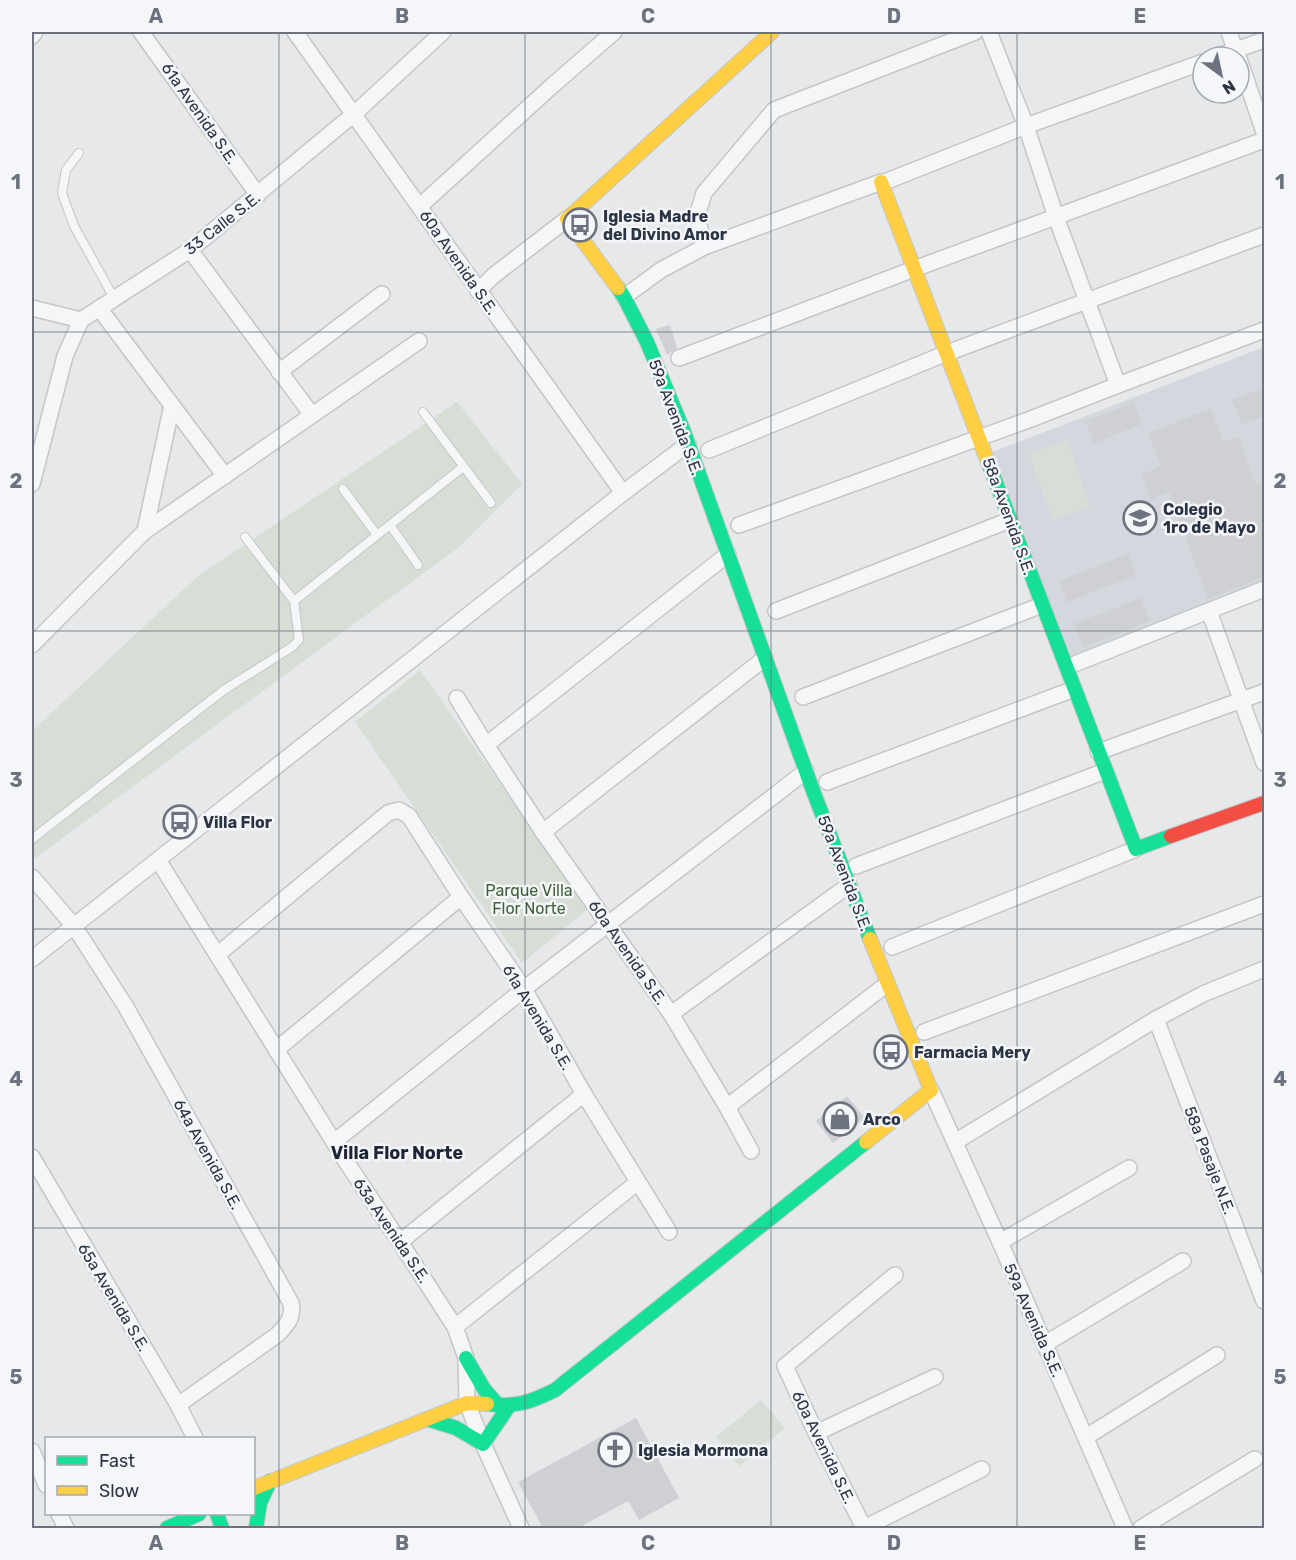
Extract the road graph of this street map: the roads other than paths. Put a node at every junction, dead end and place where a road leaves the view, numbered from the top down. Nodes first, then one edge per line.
1 (35, 32) edge
2 (141, 32) edge
3 (295, 32) edge
4 (443, 32) edge
5 (614, 32) edge
6 (975, 32) edge
7 (989, 32) edge
8 (764, 34) edge
9 (32, 36) edge
10 (1264, 40) edge
11 (1251, 48) edge
12 (1191, 66) edge
13 (1251, 94) edge
14 (354, 114) junction
15 (1026, 126) junction
16 (1264, 132) edge
17 (1264, 140) edge
18 (79, 153) dead end
19 (881, 182) junction
20 (258, 195) junction
21 (420, 206) junction
22 (1056, 217) junction
23 (567, 219) junction
24 (1264, 235) edge
25 (704, 247) junction
26 (190, 250) junction
27 (914, 269) junction
28 (478, 291) junction
29 (382, 294) dead end
30 (624, 297) junction
31 (114, 298) junction
32 (1087, 301) junction
33 (32, 308) edge
34 (99, 308) junction
35 (81, 320) junction
36 (1264, 330) edge
37 (418, 341) dead end
38 (946, 353) junction
39 (679, 358) dead end
40 (279, 372) junction
41 (1118, 385) junction
42 (172, 405) junction
43 (423, 412) dead end
44 (312, 415) junction
45 (38, 433) edge
46 (979, 437) junction
47 (688, 444) junction
48 (709, 450) dead end
49 (463, 467) junction
50 (225, 476) junction
51 (32, 484) edge
52 (343, 489) dead end
53 (622, 493) junction
54 (491, 503) dead end
55 (1010, 520) junction
56 (390, 525) junction
57 (738, 525) dead end
58 (145, 531) junction
59 (377, 535) junction
60 (244, 537) dead end
61 (728, 554) junction
62 (418, 565) dead end
63 (1264, 589) edge
64 (294, 601) junction
65 (1042, 605) junction
66 (776, 611) dead end
67 (1209, 611) junction
68 (32, 645) edge
69 (765, 658) junction
70 (1077, 663) dead end
71 (1074, 689) junction
72 (1264, 692) edge
73 (803, 697) dead end
74 (457, 698) dead end
75 (1242, 700) junction
76 (486, 745) junction
77 (1098, 752) junction
78 (1264, 763) edge
79 (806, 771) junction
80 (1105, 771) junction
81 (827, 782) dead end
82 (1264, 803) edge
83 (543, 832) junction
84 (32, 839) edge
85 (1136, 849) junction
86 (158, 860) junction
87 (856, 866) dead end
88 (32, 878) edge
89 (849, 885) junction
90 (461, 897) junction
91 (1264, 904) edge
92 (608, 923) junction
93 (74, 926) junction
94 (892, 947) dead end
95 (217, 955) junction
96 (32, 958) edge
97 (1264, 969) edge
98 (887, 984) junction
99 (524, 989) junction
100 (671, 1014) junction
101 (1156, 1019) junction
102 (924, 1032) dead end
103 (276, 1050) junction
104 (931, 1090) junction
105 (584, 1094) junction
106 (727, 1107) junction
107 (334, 1142) junction
108 (955, 1142) junction
109 (751, 1151) dead end
110 (32, 1157) edge
111 (1129, 1168) dead end
112 (638, 1182) junction
113 (669, 1232) dead end
114 (400, 1242) junction
115 (1000, 1242) junction
116 (1183, 1261) dead end
117 (895, 1275) dead end
118 (1264, 1301) edge
119 (455, 1327) junction
120 (1045, 1344) junction
121 (1217, 1355) dead end
122 (466, 1358) junction
123 (935, 1377) dead end
124 (467, 1403) junction
125 (178, 1405) junction
126 (504, 1406) junction
127 (427, 1419) junction
128 (816, 1433) junction
129 (194, 1437) edge
130 (1086, 1437) junction
131 (483, 1444) junction
132 (32, 1451) edge
133 (1255, 1459) dead end
134 (982, 1469) dead end
135 (270, 1481) junction
136 (41, 1484) edge
137 (255, 1488) edge
138 (196, 1515) edge
139 (247, 1515) edge
140 (177, 1522) edge
141 (204, 1528) edge
142 (255, 1528) edge
143 (521, 1528) edge
144 (864, 1528) edge
145 (1125, 1528) edge
146 (1142, 1528) edge

1 - 9 street
2 - 20 street, 61a Avenida S.E.
3 - 14 street, 60a Avenida S.E.
4 - 14 street, 33 Calle S.E.
5 - 21 street
6 - 25 street
7 - 15 street
8 - 23 street
10 - 11 street
12 - 15 street
13 - 16 street
14 - 20 street, 33 Calle S.E.
14 - 21 street, 60a Avenida S.E.
15 - 19 street
15 - 22 street
17 - 22 street
18 - 31 lane
19 - 25 street
19 - 27 street, 58a Avenida S.E.
20 - 26 street, 33 Calle S.E.
21 - 28 street, 60a Avenida S.E.
22 - 27 street
22 - 32 street
23 - 28 street
23 - 30 street, 59a Avenida S.E.
24 - 32 street
25 - 30 street
26 - 31 street, 33 Calle S.E.
26 - 40 street
27 - 38 street, 58a Avenida S.E.
27 - 39 street
28 - 53 street, 60a Avenida S.E.
29 - 40 street
30 - 47 street, 59a Avenida S.E.
31 - 34 street, 33 Calle S.E.
32 - 38 street
32 - 41 street
33 - 35 street
34 - 35 street, 33 Calle S.E.
34 - 42 street
35 - 45 street
36 - 41 street
37 - 44 street
38 - 46 street, 58a Avenida S.E.
38 - 48 street
40 - 44 street
41 - 46 street
42 - 50 street
42 - 58 street
43 - 49 lane
44 - 50 street
45 - 51 street
46 - 55 street, 58a Avenida S.E.
46 - 57 street
47 - 53 street
47 - 61 street, 59a Avenida S.E.
49 - 54 lane
49 - 56 lane
50 - 58 street
52 - 59 lane
53 - 86 street
55 - 65 street, 58a Avenida S.E.
55 - 66 street
56 - 59 lane
56 - 62 lane
58 - 68 street
59 - 64 lane
60 - 64 lane
61 - 69 street, 59a Avenida S.E.
61 - 76 street
63 - 67 street
64 - 84 lane
65 - 71 street, 58a Avenida S.E.
65 - 73 street
67 - 70 street
67 - 75 street
69 - 79 street, 59a Avenida S.E.
69 - 83 street
71 - 77 street, 58a Avenida S.E.
71 - 81 street
72 - 75 street
74 - 76 street, 60a Avenida S.E.
75 - 77 street
75 - 78 street
76 - 83 street, 60a Avenida S.E.
77 - 80 street, 58a Avenida S.E.
79 - 89 street, 59a Avenida S.E.
79 - 92 street
80 - 85 street, 58a Avenida S.E.
80 - 87 street
82 - 85 street
83 - 92 street, 60a Avenida S.E.
85 - 94 street
86 - 93 street
86 - 95 street, 63a Avenida S.E.
88 - 93 street, 64a Avenida S.E.
89 - 98 street, 59a Avenida S.E.
89 - 100 street
90 - 95 street, 61a Avenida S.E.
90 - 99 street, 61a Avenida S.E.
90 - 103 street
91 - 102 street
92 - 99 street
92 - 100 street, 60a Avenida S.E.
93 - 96 street
93 - 125 street, 64a Avenida S.E.
95 - 103 street, 63a Avenida S.E.
97 - 101 street
98 - 104 street, 59a Avenida S.E.
98 - 106 street
99 - 105 street, 61a Avenida S.E.
99 - 107 street
100 - 106 street, 60a Avenida S.E.
101 - 108 street
101 - 118 street, 58a Pasaje N.E.
103 - 107 street, 63a Avenida S.E.
104 - 108 street, 59a Avenida S.E.
104 - 126 street
105 - 112 street, 61a Avenida S.E.
105 - 114 street
106 - 109 street, 60a Avenida S.E.
107 - 114 street, 63a Avenida S.E.
108 - 115 street, 59a Avenida S.E.
110 - 125 street, 65a Avenida S.E.
111 - 115 street
112 - 113 street, 61a Avenida S.E.
112 - 119 street
114 - 119 street, 63a Avenida S.E.
115 - 120 street, 59a Avenida S.E.
116 - 120 street
117 - 128 street, 60a Avenida S.E.
119 - 122 street, 63a Avenida S.E.
120 - 130 street, 59a Avenida S.E.
121 - 130 street
122 - 124 street, 63a Avenida S.E.
122 - 126 street
123 - 128 street
124 - 126 street
124 - 127 street
124 - 131 street, 63a Avenida S.E.
125 - 129 street, 65a Avenida S.E.
126 - 131 street
127 - 131 street
127 - 135 street
128 - 144 street, 60a Avenida S.E.
130 - 145 street, 59a Avenida S.E.
131 - 143 street, 63a Avenida S.E.
132 - 136 street
133 - 146 street
134 - 144 street
135 - 137 street
135 - 142 street
138 - 140 street
139 - 142 street
140 - 141 street

